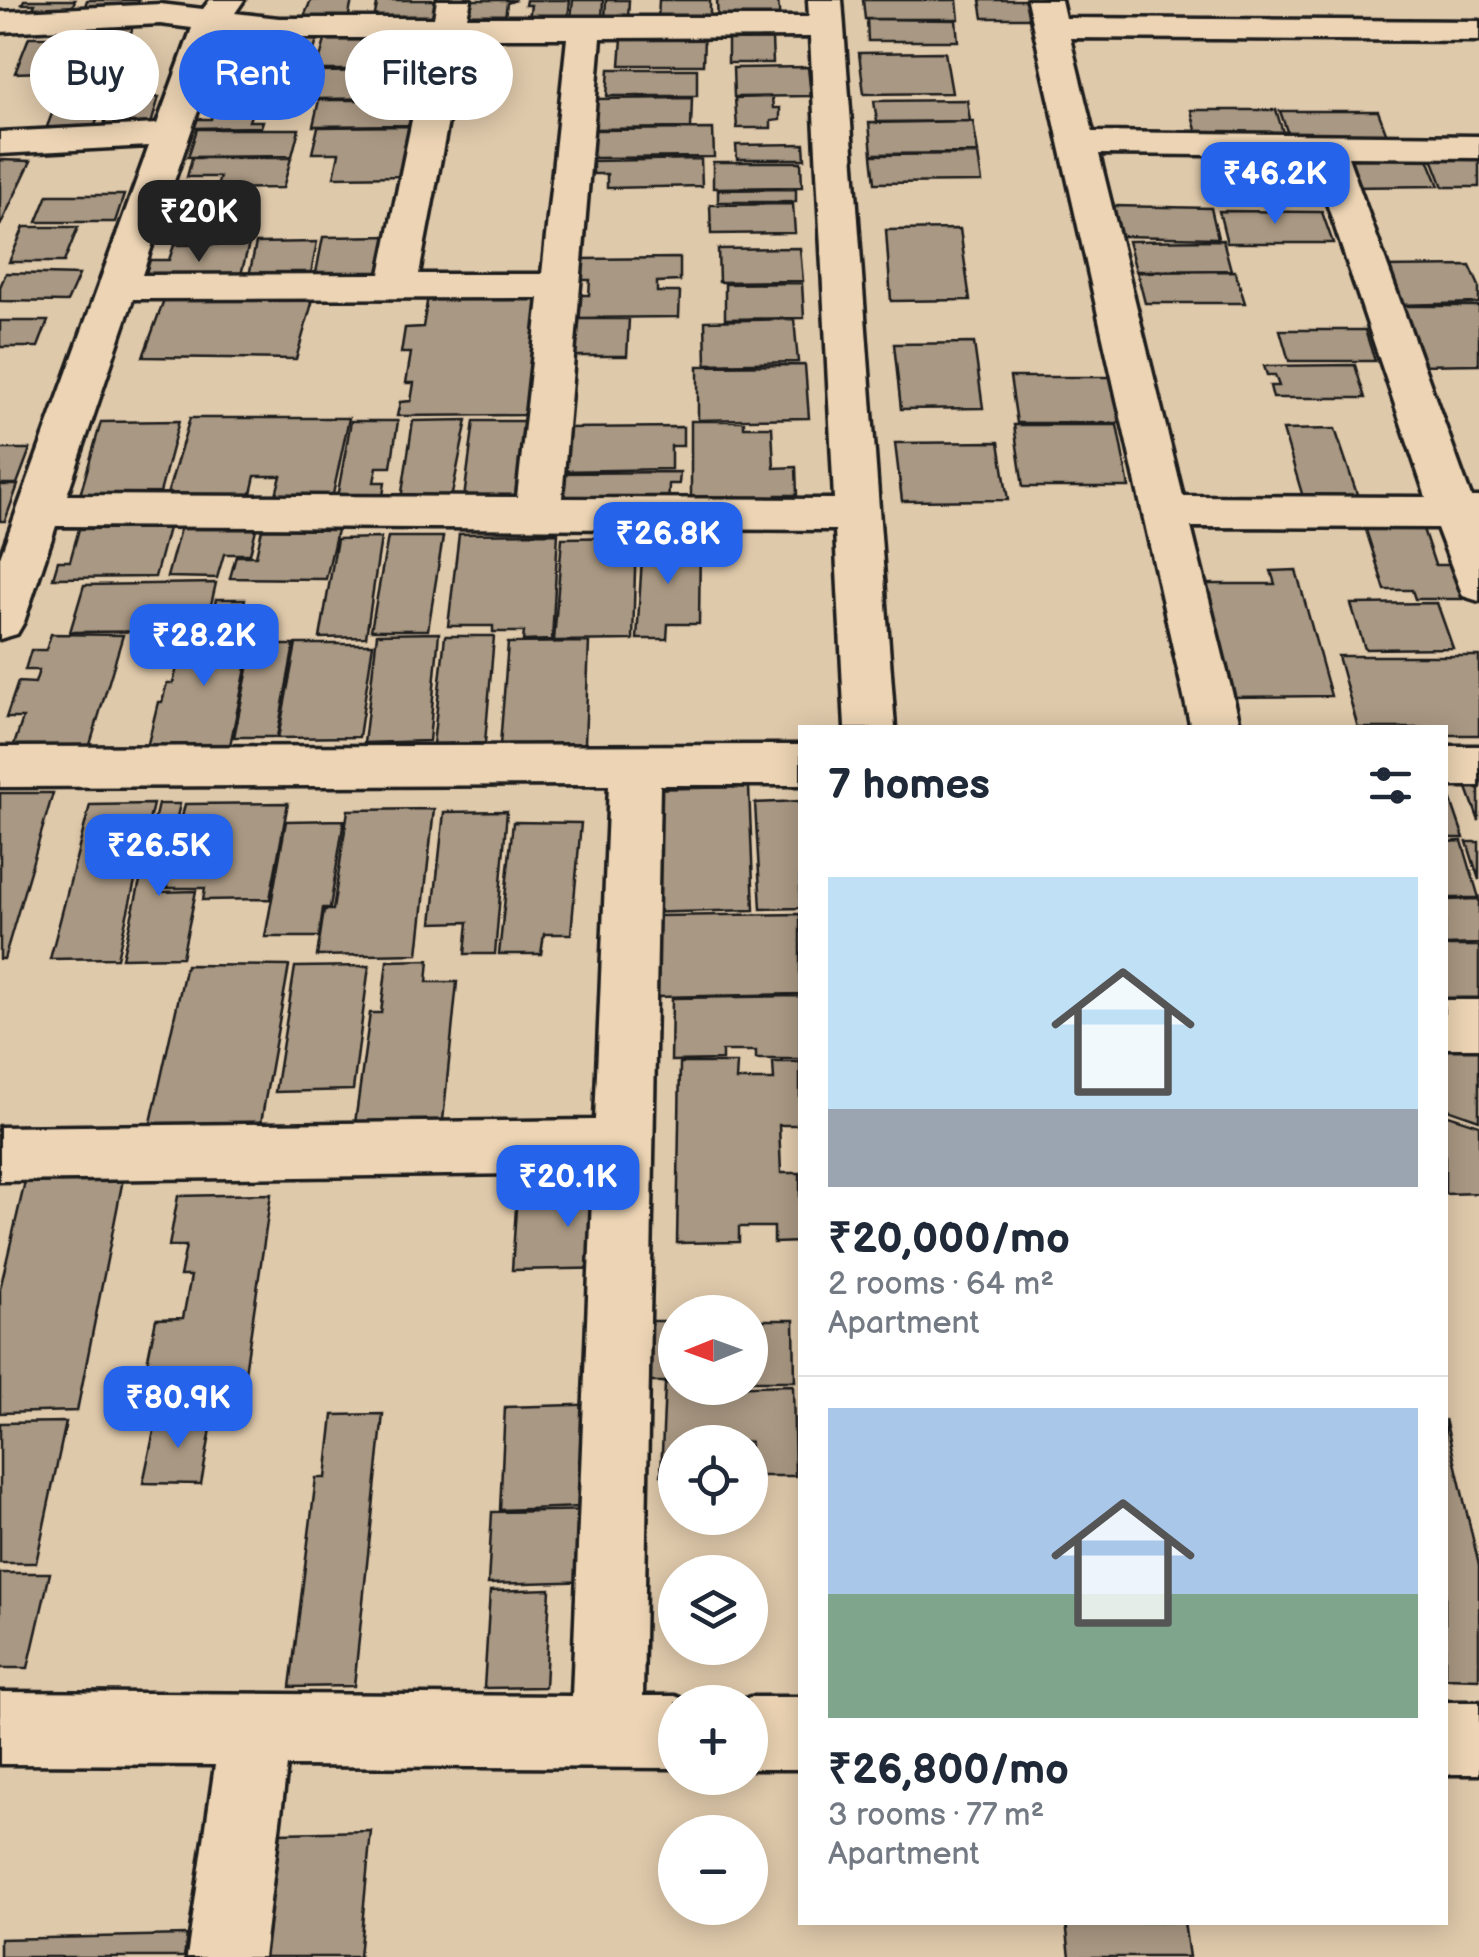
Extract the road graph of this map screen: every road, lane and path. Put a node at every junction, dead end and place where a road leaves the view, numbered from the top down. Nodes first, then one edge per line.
1 (219, 11) edge
2 (451, 14) edge
3 (826, 14) edge
4 (1047, 14) edge
5 (1311, 15) edge
6 (0, 22) edge
7 (585, 28) junction
8 (1479, 30) edge
9 (172, 134) junction
10 (0, 143) edge
11 (1078, 143) junction
12 (1326, 146) junction
13 (1479, 147) edge
14 (397, 286) junction
15 (560, 286) junction
16 (118, 287) junction
17 (40, 510) junction
18 (1165, 511) junction
19 (1466, 513) edge
20 (538, 514) junction
21 (857, 516) junction
22 (1479, 584) edge
23 (0, 622) edge
24 (870, 725) edge
25 (1215, 725) edge
26 (635, 765) junction
27 (798, 765) edge
28 (1448, 766) edge
29 (1479, 766) edge
30 (0, 767) edge
31 (1448, 1024) edge
32 (1479, 1024) edge
33 (624, 1146) junction
34 (0, 1154) edge
35 (0, 1728) edge
36 (256, 1729) junction
37 (606, 1732) junction
38 (658, 1732) edge
39 (768, 1733) edge
40 (798, 1733) edge
41 (1448, 1738) edge
42 (1479, 1738) edge
43 (224, 1957) edge

1 - 2 street
1 - 6 street
1 - 9 street
2 - 7 street
2 - 14 street
3 - 7 street
3 - 21 street
4 - 5 street
4 - 11 street
5 - 8 street
7 - 15 street
9 - 10 street
9 - 16 street
11 - 12 street
11 - 18 street
12 - 13 street
12 - 19 street
14 - 15 street
14 - 16 street
15 - 20 street
16 - 17 street
17 - 20 street
17 - 23 street
18 - 19 street
18 - 25 street
19 - 22 street
20 - 21 street
21 - 24 street
26 - 27 street
26 - 30 street
26 - 33 street
28 - 29 street
31 - 32 street
33 - 34 street
33 - 37 street
35 - 36 street
36 - 37 street
36 - 43 street
37 - 38 street
39 - 40 street
41 - 42 street

